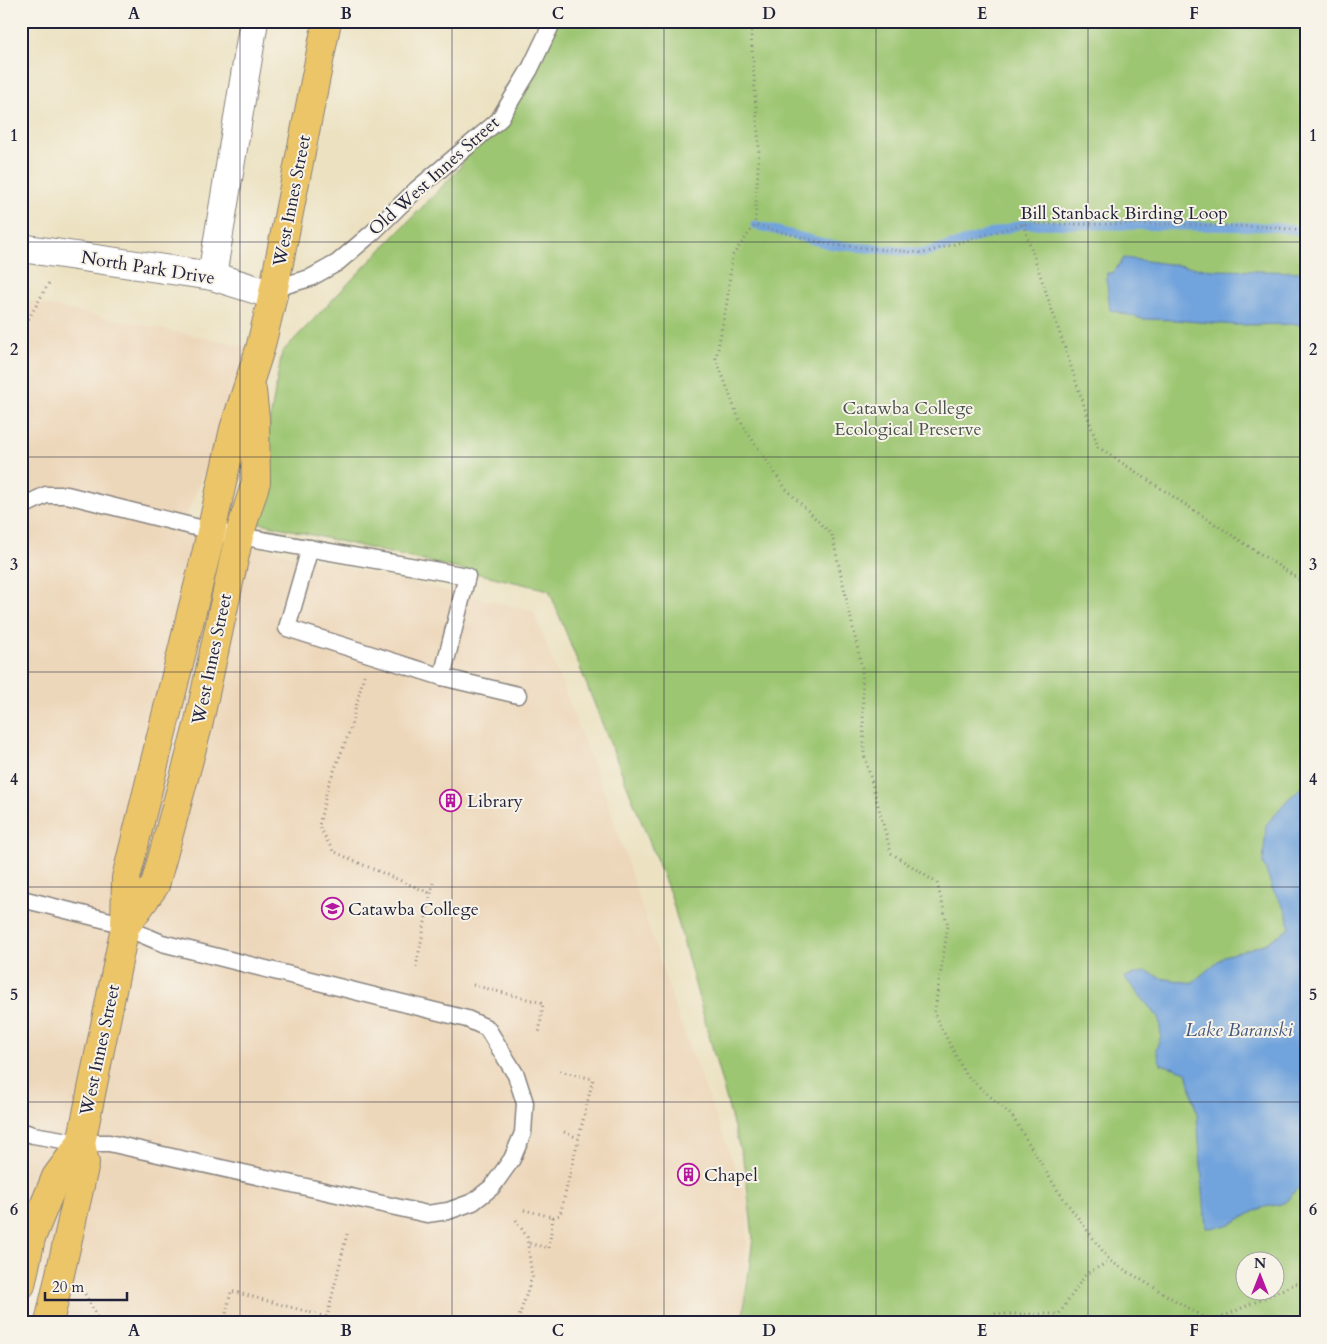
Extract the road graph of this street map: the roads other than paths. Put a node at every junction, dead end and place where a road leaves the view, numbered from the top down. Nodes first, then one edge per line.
1 (254, 21) edge
2 (327, 21) edge
3 (554, 21) edge
4 (21, 248) edge
5 (212, 276) junction
6 (274, 292) junction
7 (251, 379) junction
8 (21, 507) edge
9 (211, 531) junction
10 (239, 536) junction
11 (310, 548) junction
12 (442, 677) junction
13 (518, 695) dead end
14 (21, 901) edge
15 (125, 927) junction
16 (21, 1131) edge
17 (81, 1143) junction
18 (21, 1285) edge
19 (49, 1323) edge

1 - 5 street
2 - 6 main road, West Innes Street
3 - 6 lane, Old West Innes Street
4 - 5 street, North Park Drive
5 - 6 street, North Park Drive
6 - 7 main road, West Innes Street
7 - 9 main road, West Innes Street
7 - 10 main road, West Innes Street
8 - 9 lane
9 - 10 lane
9 - 15 main road, West Innes Street
10 - 11 lane
10 - 15 main road, West Innes Street
11 - 12 lane
11 - 12 lane
12 - 13 lane
14 - 15 lane
15 - 17 main road, West Innes Street
15 - 17 lane
16 - 17 lane
17 - 18 main road, West Innes Street
17 - 19 main road, West Innes Street

